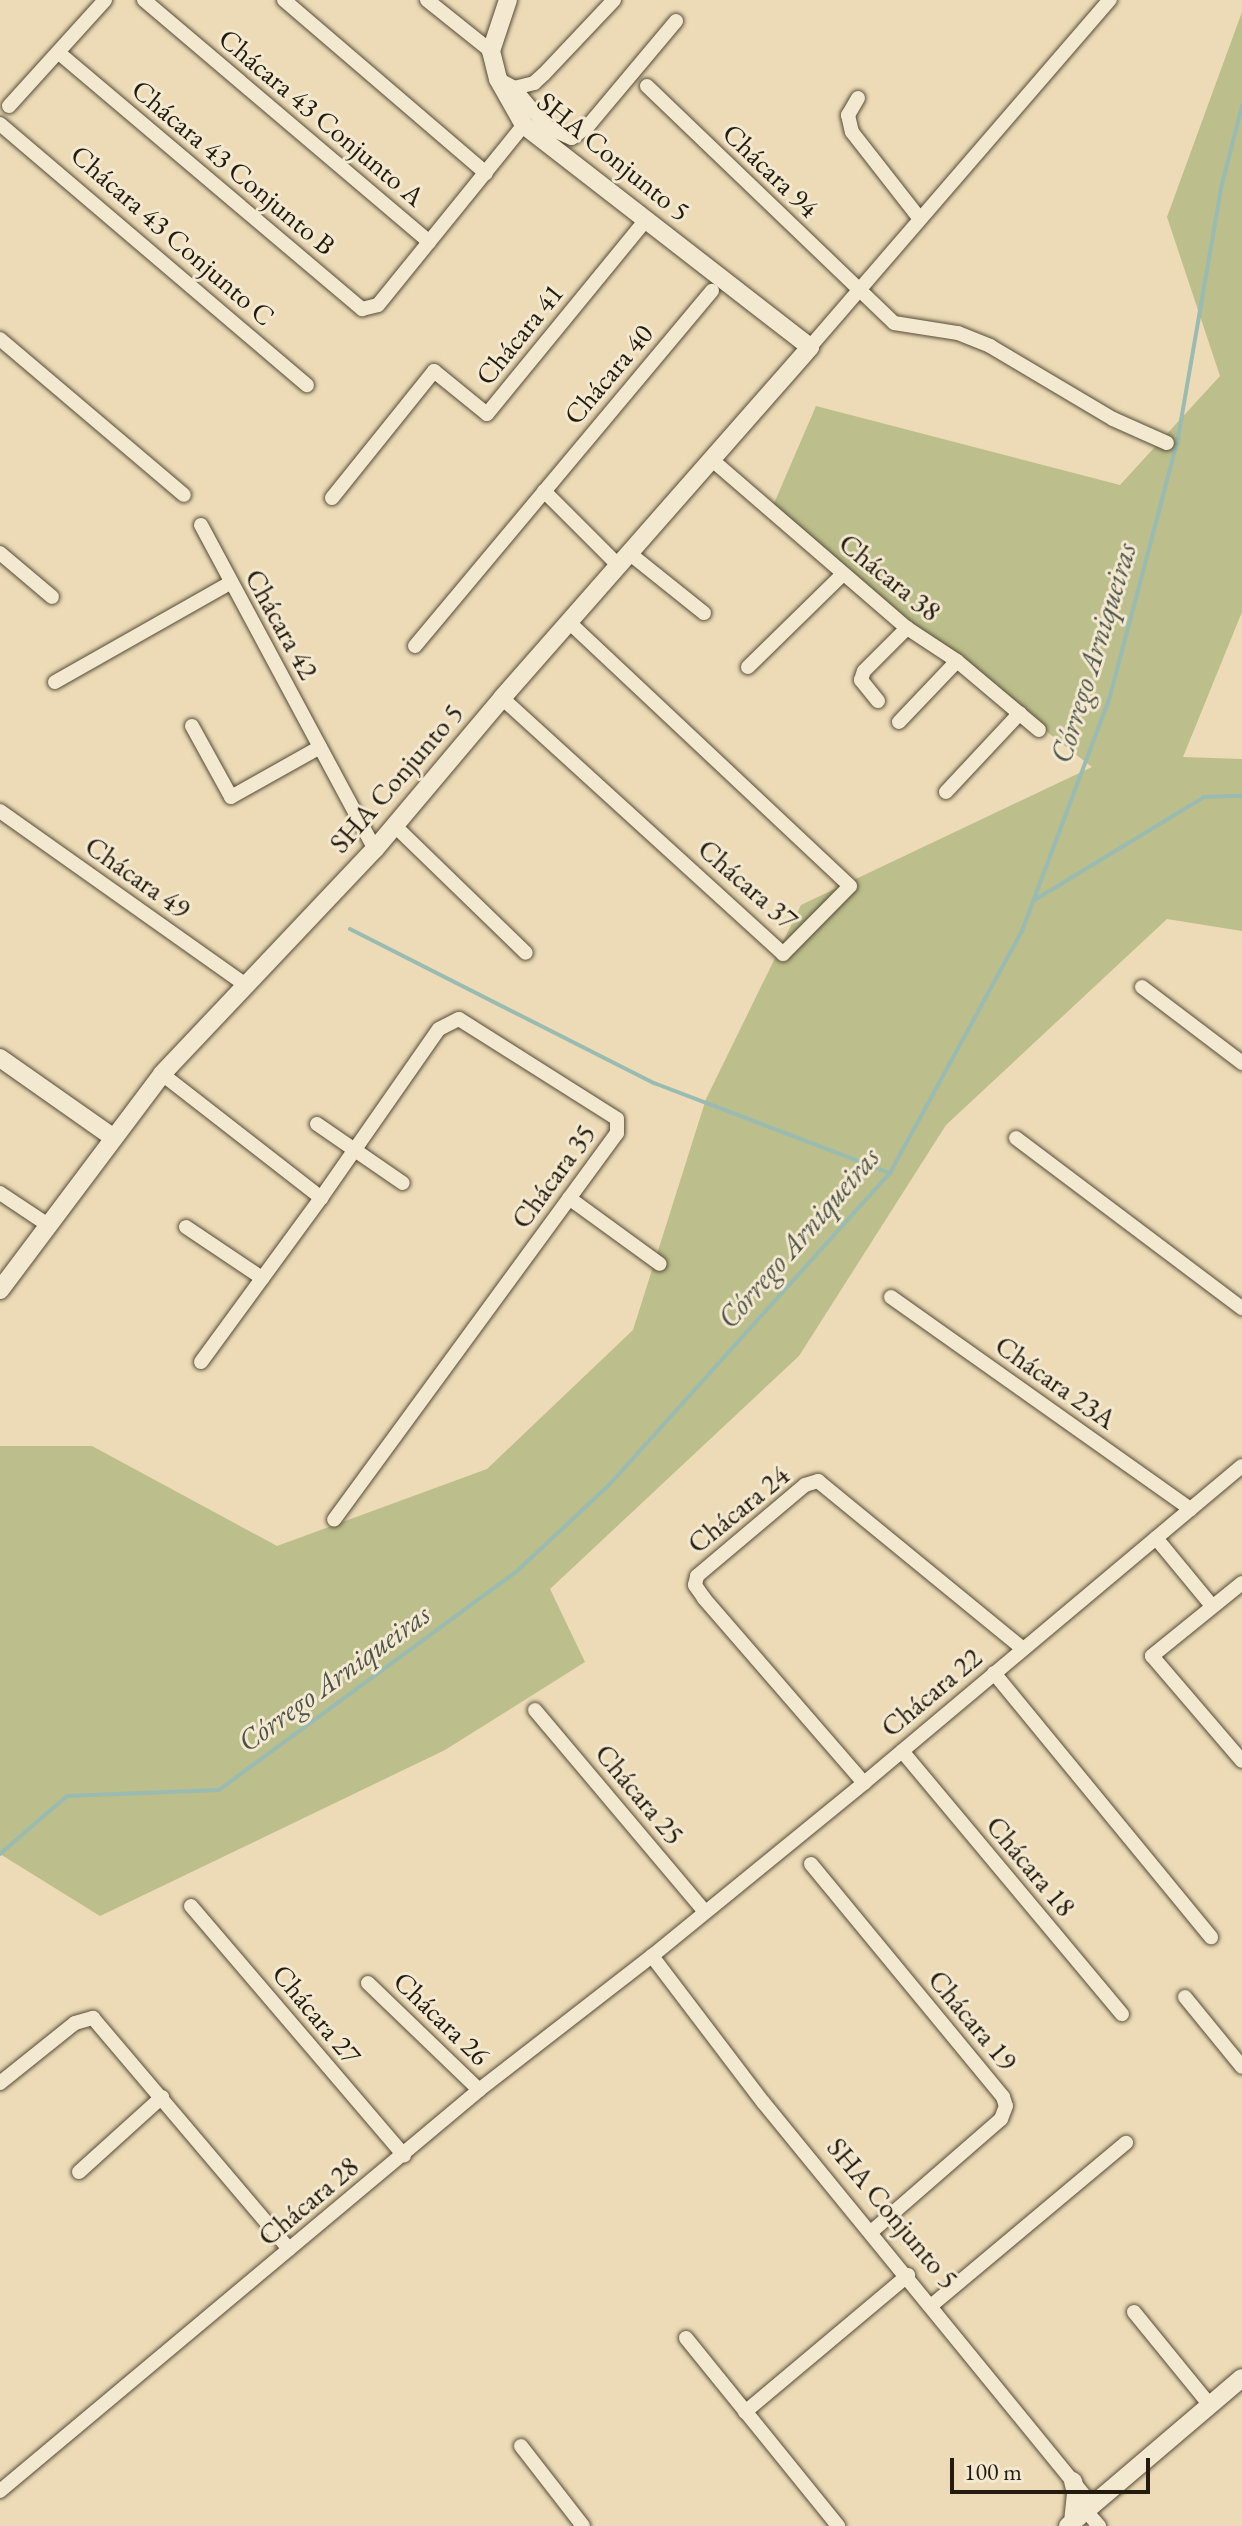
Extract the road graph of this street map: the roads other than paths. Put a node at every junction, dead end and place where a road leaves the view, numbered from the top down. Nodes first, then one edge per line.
1 (105, 0) edge
2 (144, 0) edge
3 (284, 0) edge
4 (427, 0) edge
5 (508, 0) edge
6 (614, 0) edge
7 (1110, 0) edge
8 (676, 21) dead end
9 (491, 51) junction
10 (59, 53) junction
11 (506, 84) junction
12 (647, 86) dead end
13 (858, 98) dead end
14 (9, 106) dead end
15 (2, 124) edge
16 (524, 125) junction
17 (486, 173) junction
18 (920, 219) junction
19 (646, 220) junction
20 (429, 242) junction
21 (712, 291) dead end
22 (859, 291) junction
23 (0, 339) edge
24 (810, 347) junction
25 (307, 385) dead end
26 (1167, 443) dead end
27 (711, 459) junction
28 (544, 491) junction
29 (184, 495) dead end
30 (332, 498) dead end
31 (201, 525) dead end
32 (0, 553) edge
33 (624, 559) junction
34 (843, 574) junction
35 (230, 583) junction
36 (52, 597) dead end
37 (704, 613) dead end
38 (569, 622) junction
39 (907, 628) junction
40 (415, 646) dead end
41 (957, 661) junction
42 (748, 667) dead end
43 (55, 682) dead end
44 (502, 698) junction
45 (878, 701) dead end
46 (1020, 713) junction
47 (899, 722) dead end
48 (192, 726) dead end
49 (1039, 730) dead end
50 (320, 747) junction
51 (946, 792) dead end
52 (0, 811) edge
53 (395, 826) junction
54 (375, 849) junction
55 (526, 953) dead end
56 (246, 985) junction
57 (1142, 987) dead end
58 (0, 1058) edge
59 (1242, 1063) edge
60 (162, 1074) junction
61 (317, 1124) dead end
62 (114, 1138) junction
63 (1016, 1138) dead end
64 (356, 1150) junction
65 (403, 1183) dead end
66 (0, 1193) edge
67 (321, 1198) junction
68 (569, 1198) junction
69 (48, 1225) junction
70 (186, 1227) dead end
71 (660, 1264) dead end
72 (262, 1278) junction
73 (0, 1290) edge
74 (891, 1297) dead end
75 (1242, 1308) edge
76 (201, 1362) dead end
77 (1242, 1466) edge
78 (1190, 1509) junction
79 (334, 1520) dead end
80 (1156, 1538) junction
81 (1242, 1583) edge
82 (1212, 1606) junction
83 (1023, 1649) junction
84 (994, 1673) junction
85 (535, 1710) dead end
86 (902, 1751) junction
87 (1242, 1761) edge
88 (864, 1783) junction
89 (811, 1864) dead end
90 (191, 1906) dead end
91 (705, 1912) junction
92 (1211, 1937) dead end
93 (652, 1956) junction
94 (368, 1983) dead end
95 (1185, 1997) dead end
96 (1122, 2014) dead end
97 (1242, 2067) edge
98 (0, 2083) edge
99 (479, 2090) junction
100 (162, 2097) junction
101 (1126, 2143) dead end
102 (404, 2155) junction
103 (79, 2172) dead end
104 (872, 2231) junction
105 (289, 2249) junction
106 (908, 2275) junction
107 (932, 2305) junction
108 (1134, 2312) dead end
109 (686, 2338) dead end
110 (1241, 2381) edge
111 (1209, 2404) junction
112 (745, 2412) junction
113 (521, 2446) dead end
114 (1073, 2481) joint
115 (0, 2491) edge
116 (1080, 2516) edge
117 (583, 2526) edge
118 (838, 2526) edge
119 (1099, 2526) edge

1 - 10 street
2 - 20 street, Chácara 43 Conjunto A
3 - 17 street
4 - 9 street
5 - 9 street
6 - 11 street
7 - 18 street, SHA Conjunto 5
8 - 11 street
9 - 11 street, SHA Conjunto 5
10 - 14 street
10 - 20 street, Chácara 43 Conjunto B
11 - 16 street, SHA Conjunto 5
12 - 22 street, Chácara 94
13 - 18 street
15 - 25 street, Chácara 43 Conjunto C
16 - 17 street
16 - 19 street, SHA Conjunto 5
17 - 20 street
18 - 22 street, SHA Conjunto 5
19 - 24 street, SHA Conjunto 5
19 - 30 street, Chácara 41
21 - 28 street, Chácara 40
22 - 24 street, SHA Conjunto 5
22 - 26 street, Chácara 94
23 - 29 street
24 - 27 street, SHA Conjunto 5
27 - 33 street, SHA Conjunto 5
27 - 34 street, Chácara 38
28 - 33 street
28 - 40 street, Chácara 40
31 - 35 street, Chácara 42
32 - 36 street
33 - 37 street
33 - 38 street, SHA Conjunto 5
34 - 39 street, Chácara 38
34 - 42 street
35 - 43 street
35 - 50 street, Chácara 42
38 - 44 street, SHA Conjunto 5
38 - 44 street, Chácara 37
39 - 41 street, Chácara 38
39 - 45 street
41 - 46 street, Chácara 38
41 - 47 street
44 - 53 street, SHA Conjunto 5
46 - 49 street, Chácara 38
46 - 51 street
48 - 50 street
50 - 54 street, Chácara 42
52 - 56 street, Chácara 49
53 - 54 street, SHA Conjunto 5
53 - 55 street
54 - 56 street, SHA Conjunto 5
56 - 60 street, SHA Conjunto 5
57 - 59 street
58 - 62 street
60 - 62 street, SHA Conjunto 5
60 - 67 street
61 - 64 street
62 - 69 street, SHA Conjunto 5
63 - 75 street
64 - 65 street
64 - 67 street, Chácara 35
64 - 68 street, Chácara 35
66 - 69 street
67 - 72 street, Chácara 35
68 - 71 street
68 - 79 street, Chácara 35
69 - 73 street, SHA Conjunto 5
70 - 72 street
72 - 76 street, Chácara 35
74 - 78 street, Chácara 23A
77 - 78 street, Chácara 22
78 - 80 street, Chácara 22
80 - 82 street
80 - 83 street, Chácara 22
81 - 82 street
82 - 87 street
83 - 84 street, Chácara 22
83 - 88 street, Chácara 24
84 - 86 street, Chácara 22
84 - 92 street
85 - 91 street, Chácara 25
86 - 88 street, Chácara 22
86 - 96 street, Chácara 18
88 - 91 street, Chácara 22
89 - 104 street, Chácara 19
90 - 102 street, Chácara 27
91 - 93 street, Chácara 22
93 - 99 street, Chácara 28
93 - 104 street, SHA Conjunto 5
94 - 99 street, Chácara 26
95 - 97 street
98 - 100 street
99 - 102 street, Chácara 28
100 - 103 street
100 - 105 street
101 - 107 street
102 - 105 street, Chácara 28
104 - 106 street, SHA Conjunto 5
105 - 115 street, Chácara 28
106 - 107 street, SHA Conjunto 5
106 - 112 street
107 - 114 street, SHA Conjunto 5
108 - 111 street
109 - 112 street
110 - 111 street
111 - 116 street
112 - 118 street
113 - 117 street
114 - 116 street
116 - 119 street

